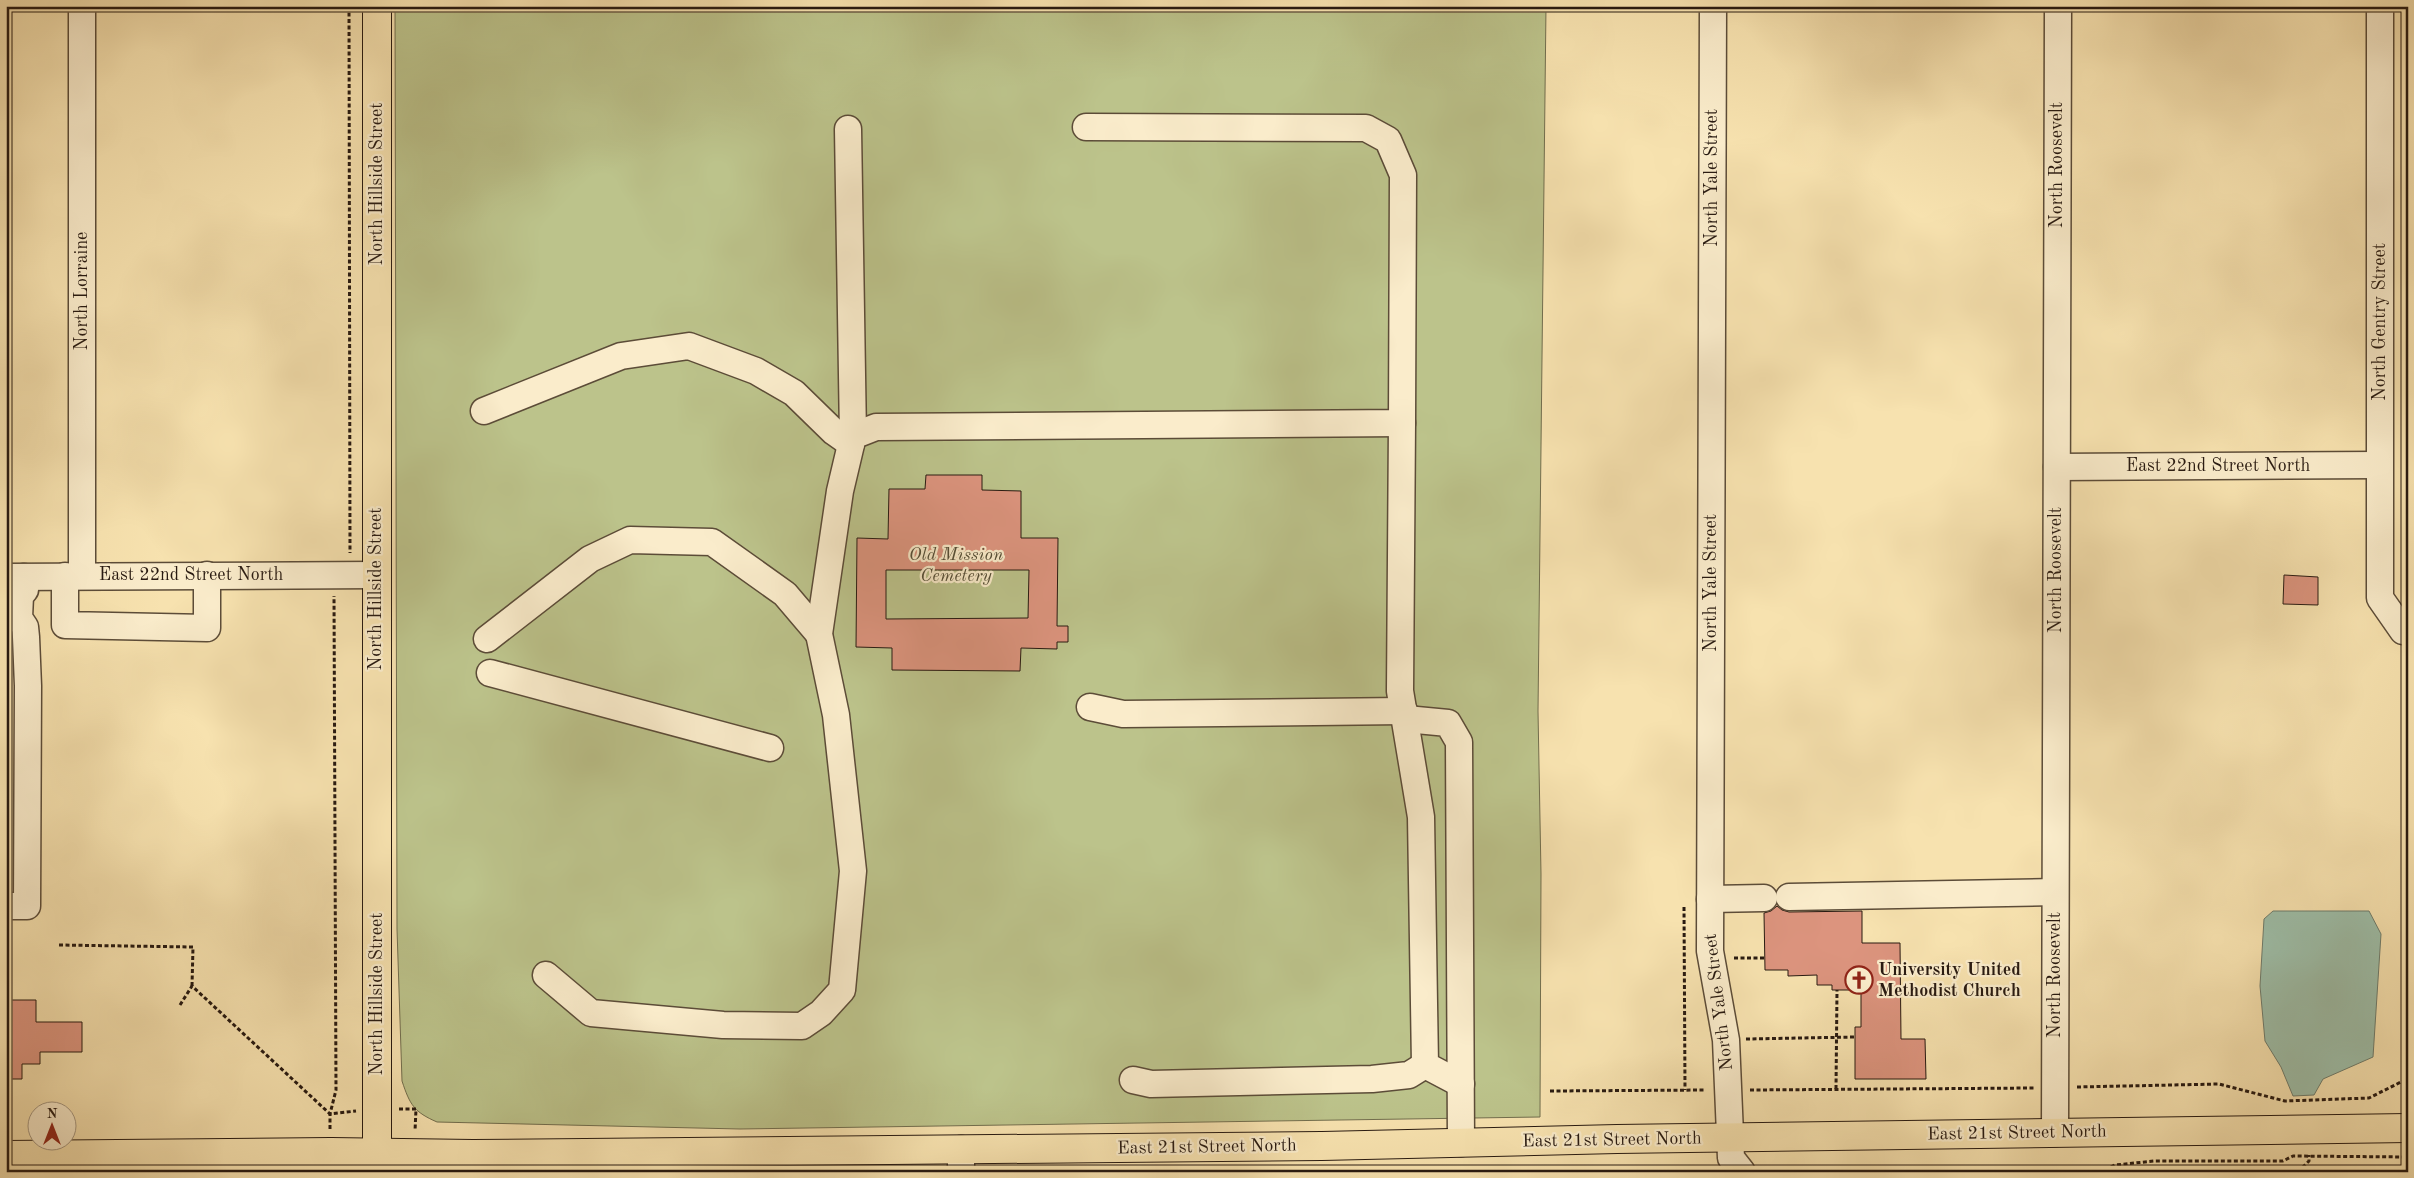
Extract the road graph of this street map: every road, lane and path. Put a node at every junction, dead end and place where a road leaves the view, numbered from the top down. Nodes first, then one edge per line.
1 (82, 6) edge
2 (377, 6) edge
3 (1713, 6) edge
4 (2058, 6) edge
5 (2380, 6) edge
6 (1086, 127) dead end
7 (848, 129) dead end
8 (484, 411) dead end
9 (1402, 423) junction
10 (852, 440) junction
11 (2379, 464) junction
12 (2056, 467) junction
13 (207, 575) junction
14 (376, 575) junction
15 (73, 576) junction
16 (18, 581) edge
17 (64, 625) junction
18 (2403, 631) dead end
19 (21, 632) edge
20 (819, 634) junction
21 (487, 639) dead end
22 (490, 673) dead end
23 (1090, 707) dead end
24 (1405, 715) junction
25 (770, 748) dead end
26 (2055, 892) junction
27 (1710, 899) junction
28 (6, 906) edge
29 (1684, 907) dead end
30 (59, 945) dead end
31 (546, 975) dead end
32 (192, 986) junction
33 (1837, 990) dead end
34 (180, 1005) dead end
35 (1836, 1038) junction
36 (1855, 1038) dead end
37 (1743, 1039) dead end
38 (1425, 1066) junction
39 (1133, 1080) dead end
40 (2408, 1081) edge
41 (1461, 1084) junction
42 (2055, 1088) junction
43 (1836, 1089) junction
44 (1685, 1090) junction
45 (1729, 1090) junction
46 (1550, 1091) dead end
47 (330, 1114) dead end
48 (2408, 1128) edge
49 (2055, 1133) junction
50 (1461, 1143) junction
51 (260, 1153) junction
52 (6, 1155) edge
53 (2408, 1156) edge
54 (961, 1160) edge
55 (1730, 1160) edge
56 (194, 1163) edge
57 (377, 1163) edge
58 (463, 1163) edge
59 (288, 1172) edge
60 (2099, 1172) edge

1 - 15 street, North Lorraine
2 - 14 main road, North Hillside Street
3 - 27 street, North Yale Street
4 - 12 street, North Roosevelt
5 - 11 street, North Gentry Street
6 - 9 street
7 - 10 street
8 - 10 street
9 - 10 street
9 - 24 street
10 - 20 street
11 - 12 street, East 22nd Street North
11 - 18 street, North Gentry Street
12 - 26 street, North Roosevelt
13 - 14 street, East 22nd Street North
13 - 15 street, East 22nd Street North
13 - 17 street
14 - 57 main road, North Hillside Street
15 - 16 street, East 22nd Street North
15 - 17 street, North Lorraine
16 - 19 street
17 - 19 street
19 - 28 street
20 - 21 street
20 - 31 street
22 - 25 street
23 - 24 street
24 - 38 street
24 - 41 street
26 - 27 street
26 - 42 street, North Roosevelt
27 - 45 street, North Yale Street
29 - 44 path
30 - 32 path
32 - 34 path
32 - 47 path
33 - 35 path
35 - 36 path
35 - 37 path
35 - 43 path
38 - 39 street
38 - 41 street
40 - 42 path
41 - 50 street
42 - 43 path
42 - 49 street, North Roosevelt
43 - 45 path
44 - 45 path
44 - 46 path
45 - 55 street, North Yale Street
48 - 49 main road, East 21st Street North
49 - 55 main road, East 21st Street North
50 - 54 main road, East 21st Street North
50 - 55 main road, East 21st Street North
51 - 56 main road, East 21st Street North
51 - 57 main road, East 21st Street North
51 - 59 main road
52 - 56 main road, East 21st Street North
53 - 60 path
54 - 58 main road, East 21st Street North
57 - 58 main road, East 21st Street North

